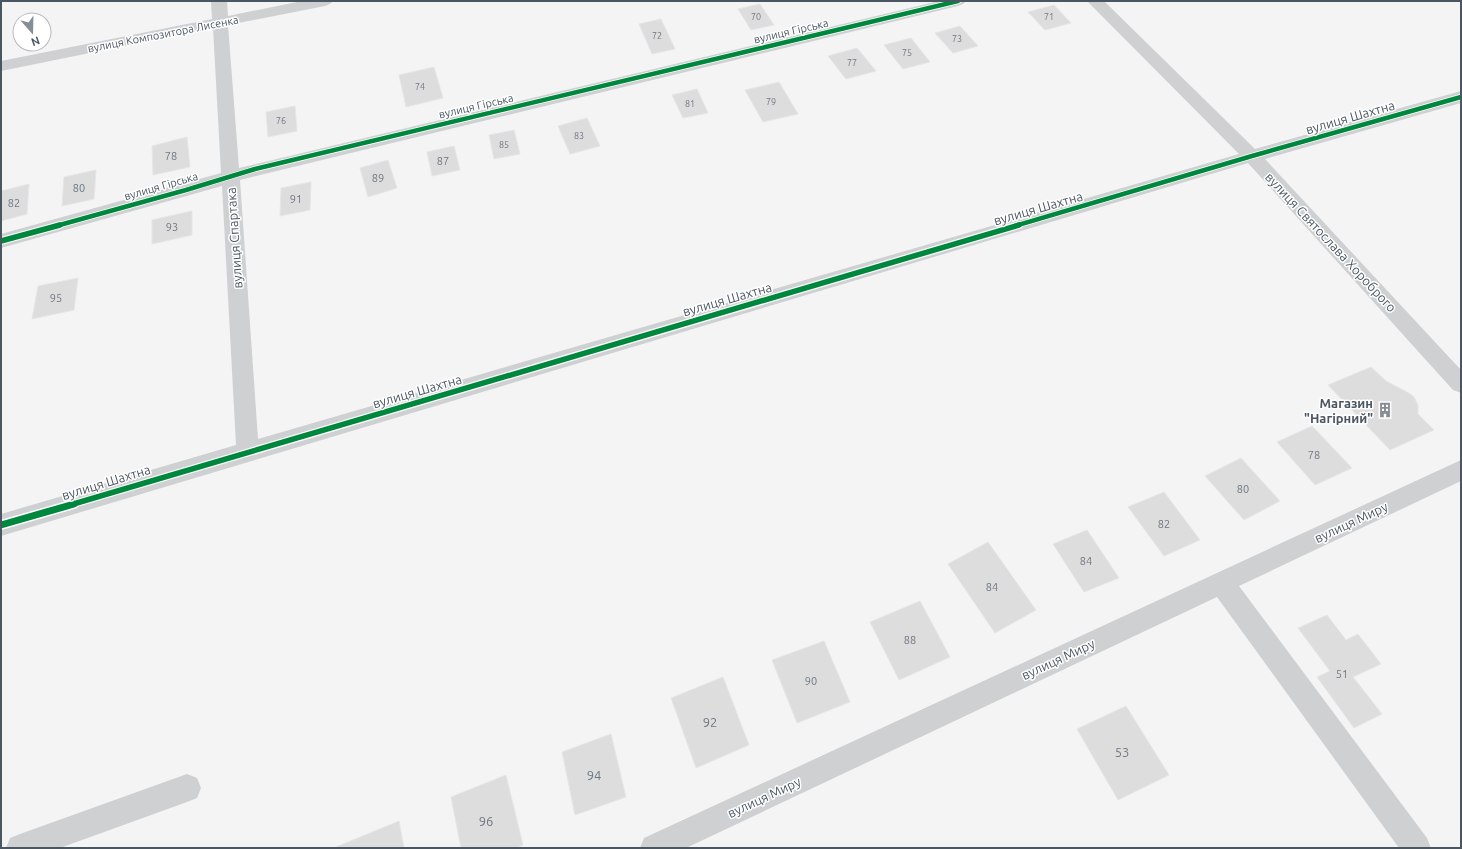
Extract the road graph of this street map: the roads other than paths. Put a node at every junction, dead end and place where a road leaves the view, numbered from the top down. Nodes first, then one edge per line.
1 (219, 1) edge
2 (325, 1) edge
3 (958, 1) edge
4 (1095, 1) edge
5 (221, 23) junction
6 (1, 66) edge
7 (1461, 97) edge
8 (1252, 156) junction
9 (230, 176) junction
10 (1, 241) edge
11 (1461, 384) edge
12 (248, 452) junction
13 (1461, 470) edge
14 (1, 525) edge
15 (1221, 582) junction
16 (187, 788) dead end
17 (664, 846) edge
18 (20, 848) edge
19 (1418, 848) edge

1 - 5 street, вулиця Спартака
2 - 5 street, вулиця Композитора Лисенка
3 - 9 street, вулиця Гірська
4 - 8 street, вулиця Святослава Хороброго
5 - 6 street, вулиця Композитора Лисенка
5 - 9 street, вулиця Спартака
7 - 8 street, вулиця Шахтна
8 - 11 street, вулиця Святослава Хороброго
8 - 12 street, вулиця Шахтна
9 - 10 street, вулиця Гірська
9 - 12 street, вулиця Спартака
12 - 14 street, вулиця Шахтна
13 - 15 street, вулиця Миру
15 - 17 street, вулиця Миру
15 - 19 street
16 - 18 street

